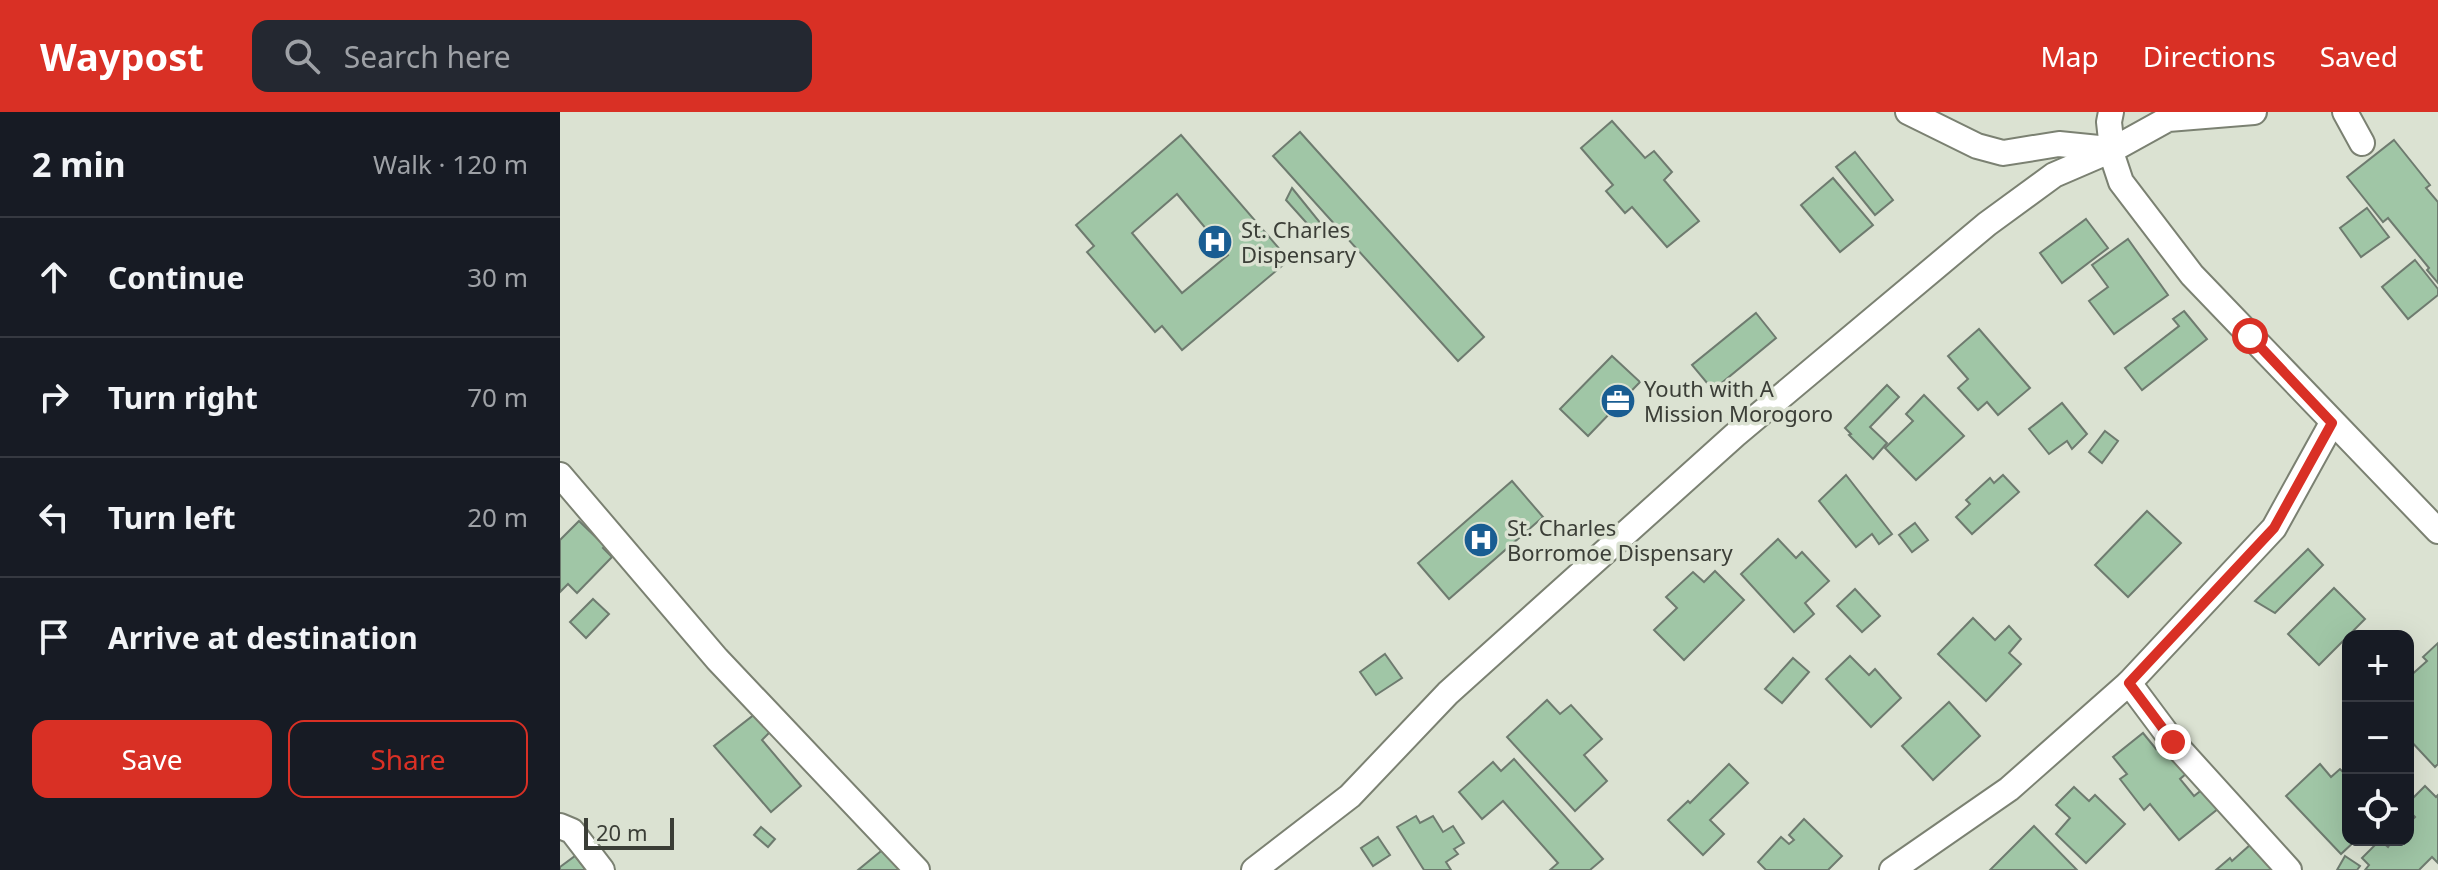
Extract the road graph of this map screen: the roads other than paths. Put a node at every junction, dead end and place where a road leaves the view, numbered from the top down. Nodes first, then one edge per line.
1 (1908, 112) edge
2 (2111, 112) edge
3 (2254, 112) edge
4 (2345, 112) edge
5 (2362, 143) dead end
6 (2112, 150) junction
7 (2332, 423) junction
8 (560, 475) edge
9 (2438, 531) edge
10 (2129, 683) junction
11 (560, 826) edge
12 (602, 870) edge
13 (917, 870) edge
14 (1254, 870) edge
15 (1892, 870) edge
16 (2289, 870) edge

1 - 6 street
2 - 6 street
3 - 6 street
4 - 5 street
6 - 7 street
6 - 14 street
7 - 9 street
7 - 10 street
8 - 13 street
10 - 15 street
10 - 16 street
11 - 12 street

